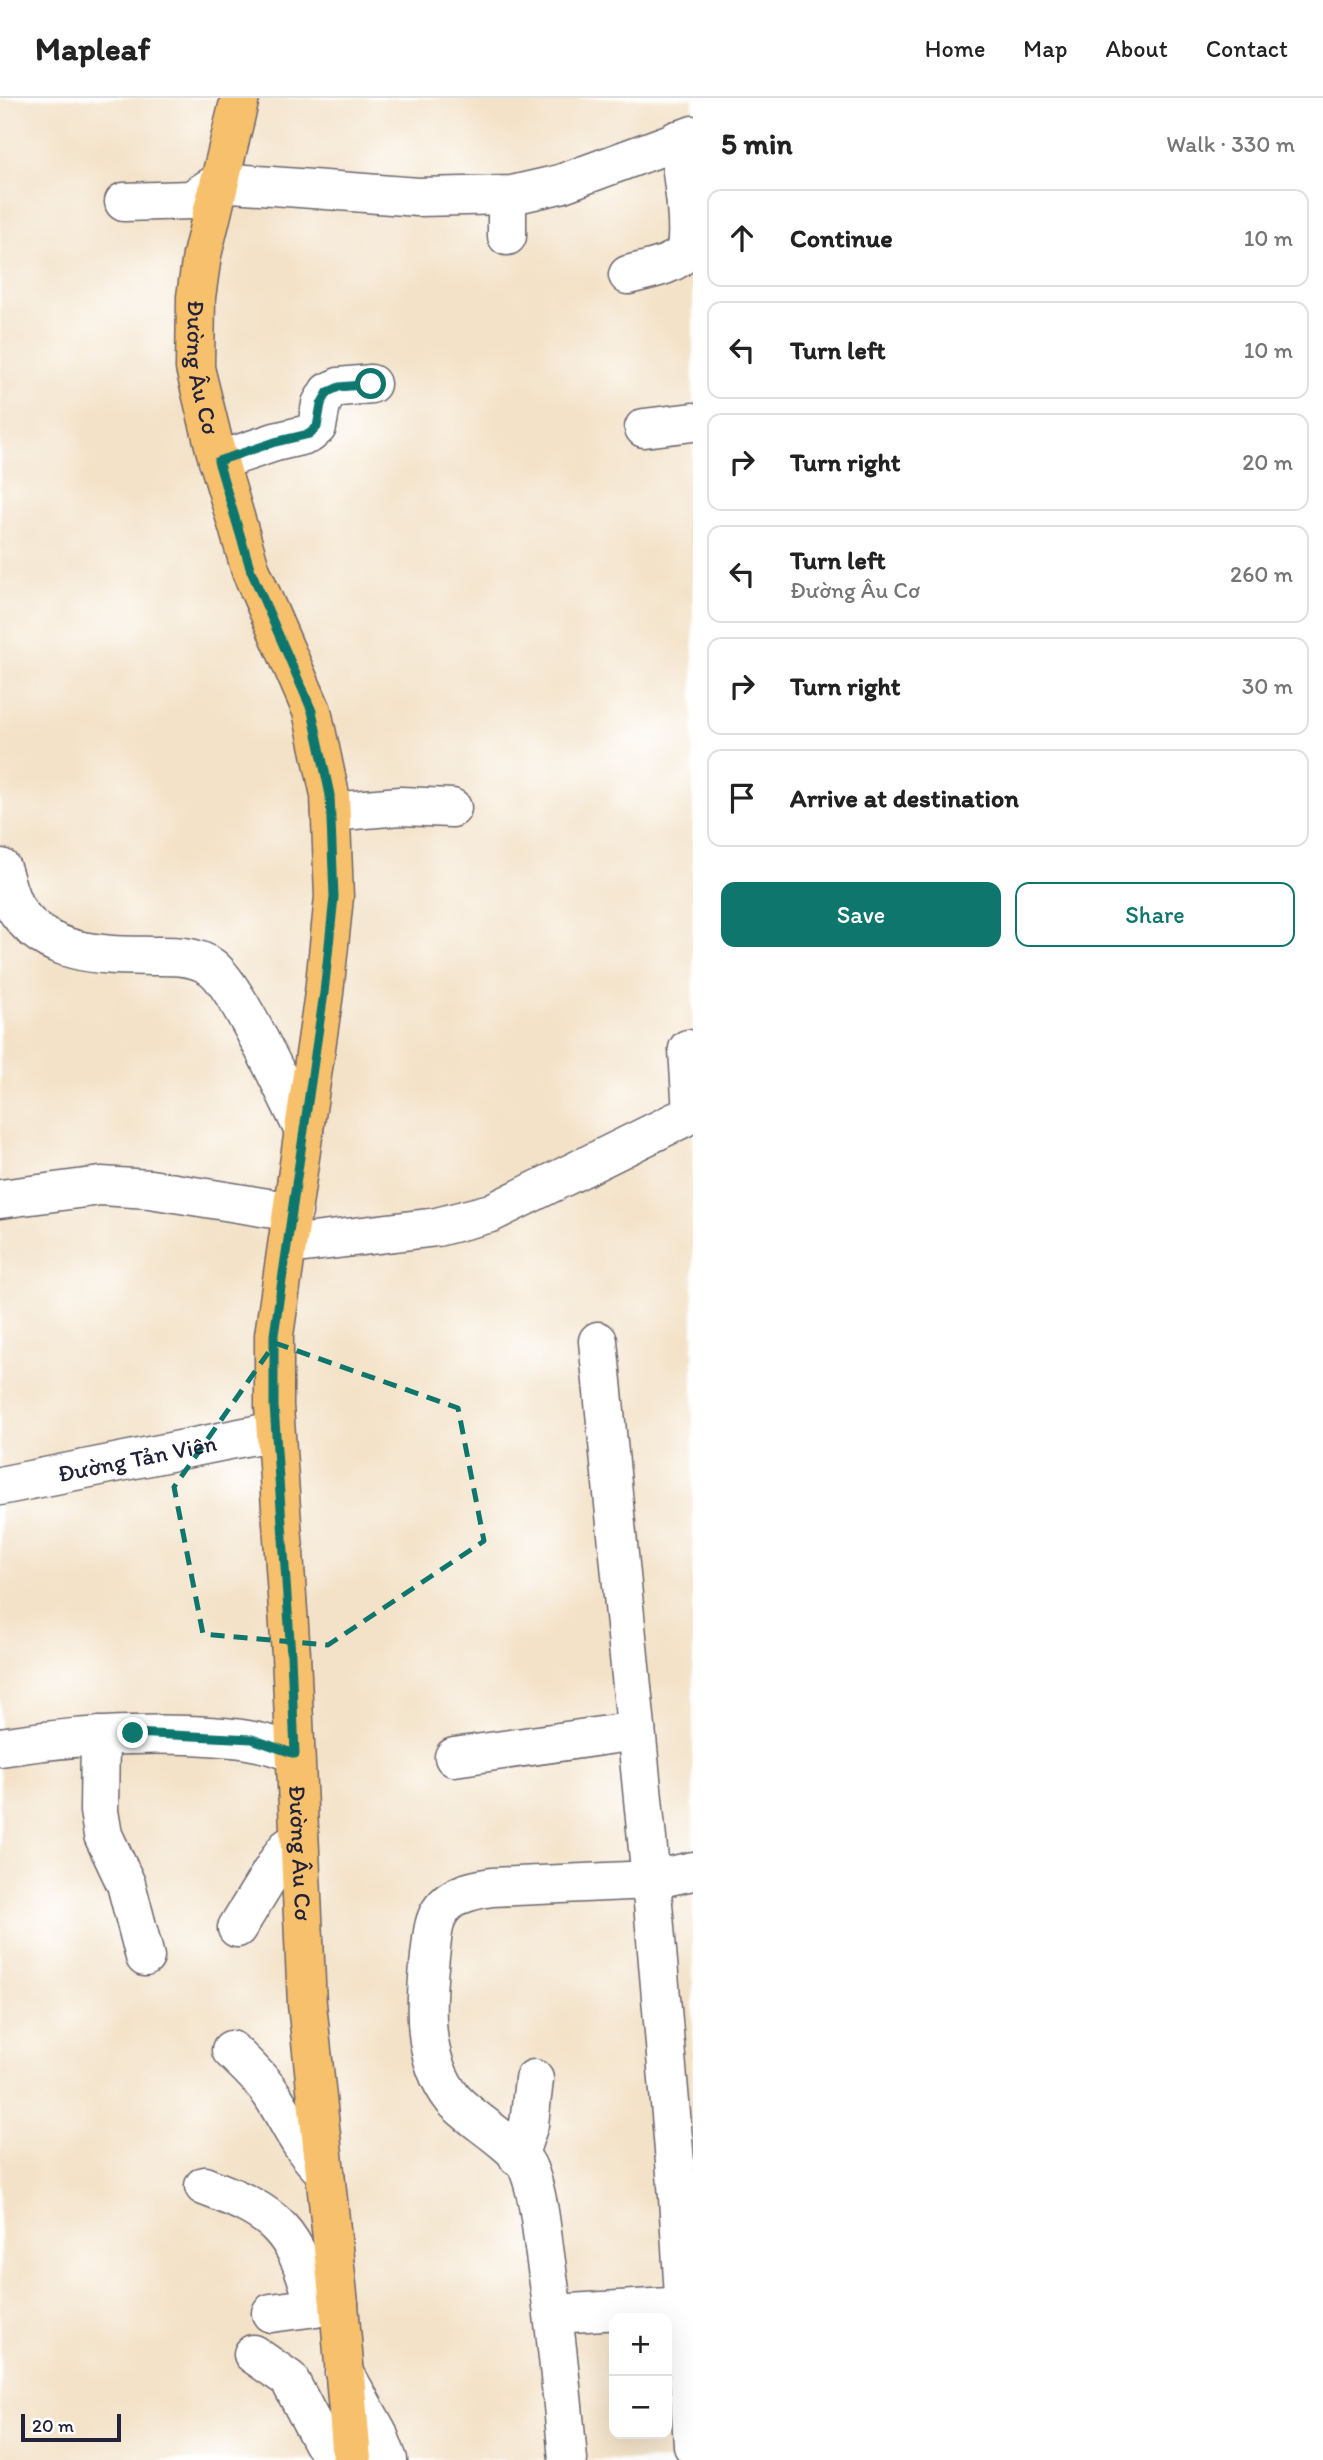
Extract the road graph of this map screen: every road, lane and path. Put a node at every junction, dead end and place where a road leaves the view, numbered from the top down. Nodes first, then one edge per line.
1 (240, 98) edge
2 (685, 137) edge
3 (219, 182) junction
4 (508, 196) junction
5 (124, 202) dead end
6 (507, 236) dead end
7 (628, 275) dead end
8 (371, 384) dead end
9 (693, 422) edge
10 (644, 428) dead end
11 (218, 461) junction
12 (452, 808) dead end
13 (331, 812) junction
14 (1, 868) edge
15 (688, 1049) dead end
16 (693, 1113) edge
17 (304, 1131) junction
18 (0, 1199) edge
19 (290, 1228) junction
20 (598, 1341) dead end
21 (275, 1431) junction
22 (0, 1486) edge
23 (636, 1731) junction
24 (100, 1736) junction
25 (0, 1747) edge
26 (295, 1754) junction
27 (454, 1757) dead end
28 (299, 1840) junction
29 (693, 1871) edge
30 (651, 1880) junction
31 (237, 1928) dead end
32 (145, 1957) dead end
33 (231, 2050) dead end
34 (534, 2079) dead end
35 (518, 2157) junction
36 (325, 2172) junction
37 (204, 2186) dead end
38 (327, 2306) junction
39 (685, 2306) junction
40 (271, 2313) dead end
41 (554, 2314) junction
42 (253, 2354) dead end
43 (344, 2372) junction
44 (693, 2446) edge
45 (337, 2460) edge
46 (352, 2460) edge
47 (388, 2460) edge
48 (568, 2460) edge

1 - 3 main road, Đường Âu Cơ
2 - 4 street
2 - 7 street
3 - 4 street
3 - 5 street
3 - 11 main road, Đường Âu Cơ
4 - 6 street
8 - 11 street
9 - 10 street
11 - 13 main road, Đường Âu Cơ
12 - 13 street
13 - 17 main road, Đường Âu Cơ
14 - 17 street
15 - 16 street
16 - 19 street
17 - 19 main road, Đường Âu Cơ
18 - 19 street
19 - 21 main road, Đường Âu Cơ
20 - 23 street
21 - 22 street, Đường Tản Viên
21 - 26 main road, Đường Âu Cơ
23 - 27 street
23 - 30 street
24 - 25 street
24 - 26 street
24 - 32 street
26 - 28 main road, Đường Âu Cơ
28 - 31 street
28 - 36 main road, Đường Âu Cơ
29 - 30 street
30 - 35 street
30 - 39 street
33 - 36 street
34 - 35 street
35 - 41 street
36 - 38 main road, Đường Âu Cơ
37 - 38 street
38 - 40 street
38 - 43 main road, Đường Âu Cơ
39 - 41 street
39 - 44 street
41 - 48 street
42 - 45 street
43 - 46 main road, Đường Âu Cơ
43 - 47 street

